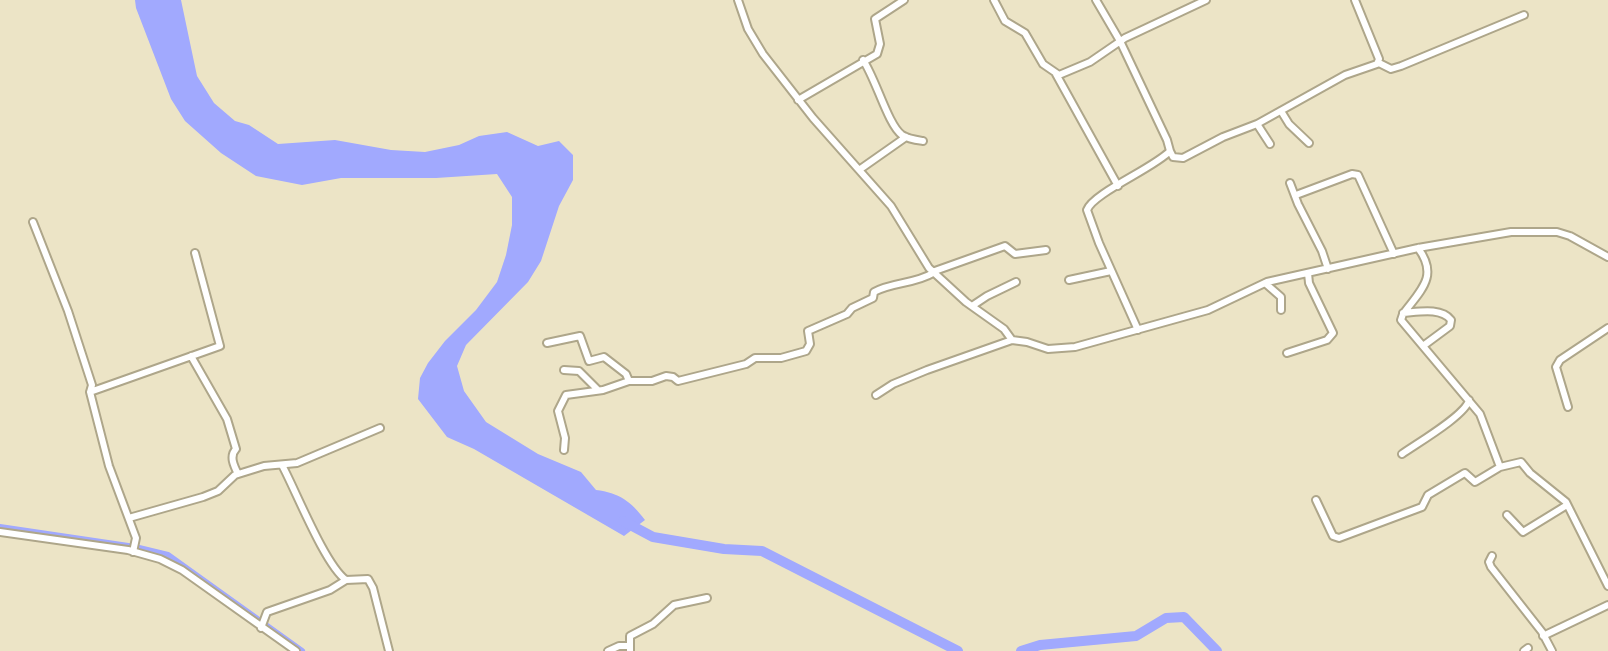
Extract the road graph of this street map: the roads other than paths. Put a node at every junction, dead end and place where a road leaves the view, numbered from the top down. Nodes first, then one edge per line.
1 (738, 0) edge
2 (904, 0) edge
3 (994, 0) edge
4 (1096, 0) edge
5 (1206, 0) edge
6 (1355, 0) edge
7 (1524, 15) dead end
8 (1120, 41) junction
9 (863, 60) junction
10 (1379, 63) junction
11 (1056, 74) junction
12 (801, 98) junction
13 (1281, 111) junction
14 (1257, 124) junction
15 (905, 137) junction
16 (923, 141) dead end
17 (1309, 143) dead end
18 (1270, 144) dead end
19 (1170, 150) junction
20 (861, 169) junction
21 (1290, 183) dead end
22 (1118, 186) junction
23 (1296, 195) junction
24 (33, 222) dead end
25 (1418, 248) junction
26 (1046, 250) dead end
27 (195, 253) dead end
28 (1394, 254) junction
29 (1608, 257) edge
30 (1327, 266) junction
31 (934, 271) junction
32 (1111, 271) junction
33 (1308, 273) junction
34 (1069, 280) dead end
35 (1016, 282) dead end
36 (1265, 283) junction
37 (974, 305) junction
38 (1281, 310) dead end
39 (1403, 313) junction
40 (1137, 327) junction
41 (1608, 328) edge
42 (1012, 340) junction
43 (547, 343) dead end
44 (1423, 346) junction
45 (1287, 352) dead end
46 (191, 356) junction
47 (564, 370) dead end
48 (629, 381) junction
49 (597, 390) junction
50 (90, 392) junction
51 (877, 395) dead end
52 (1469, 400) junction
53 (1568, 407) dead end
54 (380, 428) dead end
55 (564, 450) dead end
56 (1402, 454) dead end
57 (282, 465) junction
58 (1500, 467) junction
59 (238, 474) junction
60 (1316, 500) dead end
61 (1567, 505) junction
62 (1507, 515) dead end
63 (130, 518) junction
64 (0, 532) edge
65 (133, 551) junction
66 (1492, 556) dead end
67 (346, 580) junction
68 (1608, 586) edge
69 (706, 598) dead end
70 (1608, 605) edge
71 (263, 624) junction
72 (1543, 636) junction
73 (629, 648) edge
74 (296, 651) edge
75 (389, 651) edge
76 (608, 651) edge
77 (1552, 651) edge

1 - 12 street
2 - 9 street
3 - 11 street
4 - 8 street
5 - 8 street
6 - 10 street
7 - 10 street
8 - 11 street
8 - 19 street
9 - 12 street
9 - 15 street
10 - 13 street
11 - 22 street
12 - 20 street
13 - 14 street
13 - 17 street
14 - 18 street
14 - 19 street
15 - 16 street
15 - 20 street
19 - 22 street
20 - 31 street
21 - 23 street
22 - 32 street
23 - 28 street
23 - 30 street
24 - 50 street
25 - 28 street
25 - 29 street
25 - 39 street
26 - 31 street
27 - 46 street
28 - 30 street
30 - 33 street
31 - 37 street
31 - 48 street
32 - 34 street
32 - 40 street
33 - 36 street
33 - 45 street
35 - 37 street
36 - 38 street
36 - 40 street
37 - 42 street
39 - 44 street
39 - 44 street
40 - 42 street
41 - 53 street
42 - 51 street
43 - 48 street
44 - 52 street
46 - 50 street
46 - 59 street
47 - 49 street
48 - 49 street
49 - 55 street
50 - 63 street
52 - 56 street
52 - 58 street
54 - 57 street
57 - 59 street
57 - 67 street
58 - 60 street
58 - 61 street
59 - 63 street
61 - 62 street
61 - 68 street
63 - 65 street
64 - 65 street
65 - 71 street
66 - 72 street
67 - 71 street
67 - 75 street
69 - 73 street
70 - 72 street
71 - 74 street
72 - 77 street
73 - 76 street

